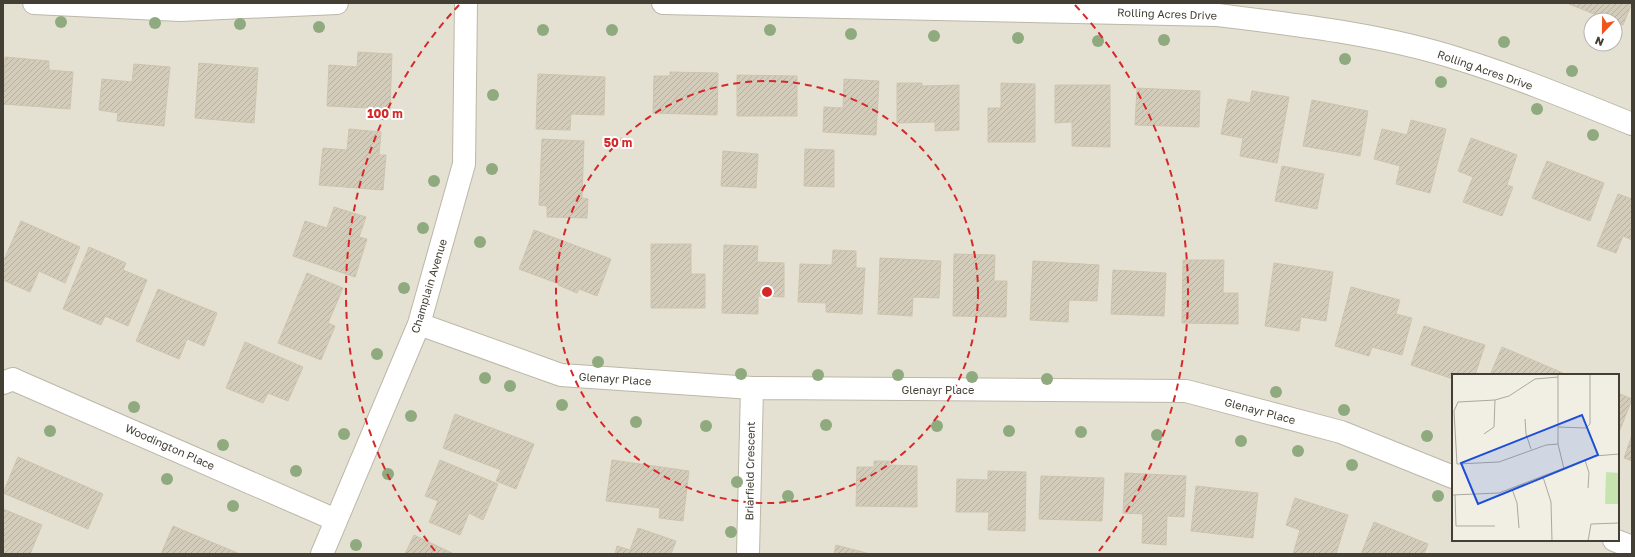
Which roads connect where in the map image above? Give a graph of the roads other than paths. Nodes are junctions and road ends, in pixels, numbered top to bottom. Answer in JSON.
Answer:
{"nodes":[{"id":1,"x":34,"y":3,"type":"edge"},
{"id":2,"x":337,"y":3,"type":"edge"},
{"id":3,"x":466,"y":3,"type":"edge"},
{"id":4,"x":663,"y":3,"type":"edge"},
{"id":5,"x":748,"y":4,"type":"edge"},
{"id":6,"x":180,"y":7,"type":"edge"},
{"id":7,"x":1169,"y":9,"type":"edge"},
{"id":8,"x":1632,"y":124,"type":"edge"},
{"id":9,"x":419,"y":324,"type":"junction"},
{"id":10,"x":3,"y":383,"type":"edge"},
{"id":11,"x":752,"y":388,"type":"junction"},
{"id":12,"x":1452,"y":476,"type":"edge"},
{"id":13,"x":336,"y":520,"type":"junction"},
{"id":14,"x":1617,"y":541,"type":"edge"},
{"id":15,"x":1632,"y":547,"type":"edge"},
{"id":16,"x":322,"y":554,"type":"edge"},
{"id":17,"x":748,"y":554,"type":"edge"}],
"edges":[{"from":1,"to":6,"type":"street"},
{"from":2,"to":6,"type":"street"},
{"from":3,"to":9,"type":"street","name":"Champlain Avenue"},
{"from":4,"to":5,"type":"street","name":"Rolling Acres Drive"},
{"from":5,"to":7,"type":"street","name":"Rolling Acres Drive"},
{"from":7,"to":8,"type":"street","name":"Rolling Acres Drive"},
{"from":9,"to":11,"type":"street","name":"Glenayr Place"},
{"from":9,"to":13,"type":"street","name":"Champlain Avenue"},
{"from":10,"to":13,"type":"street","name":"Woodington Place"},
{"from":11,"to":12,"type":"street","name":"Glenayr Place"},
{"from":11,"to":17,"type":"street","name":"Briarfield Crescent"},
{"from":13,"to":16,"type":"street","name":"Champlain Avenue"},
{"from":14,"to":15,"type":"street"}]}
